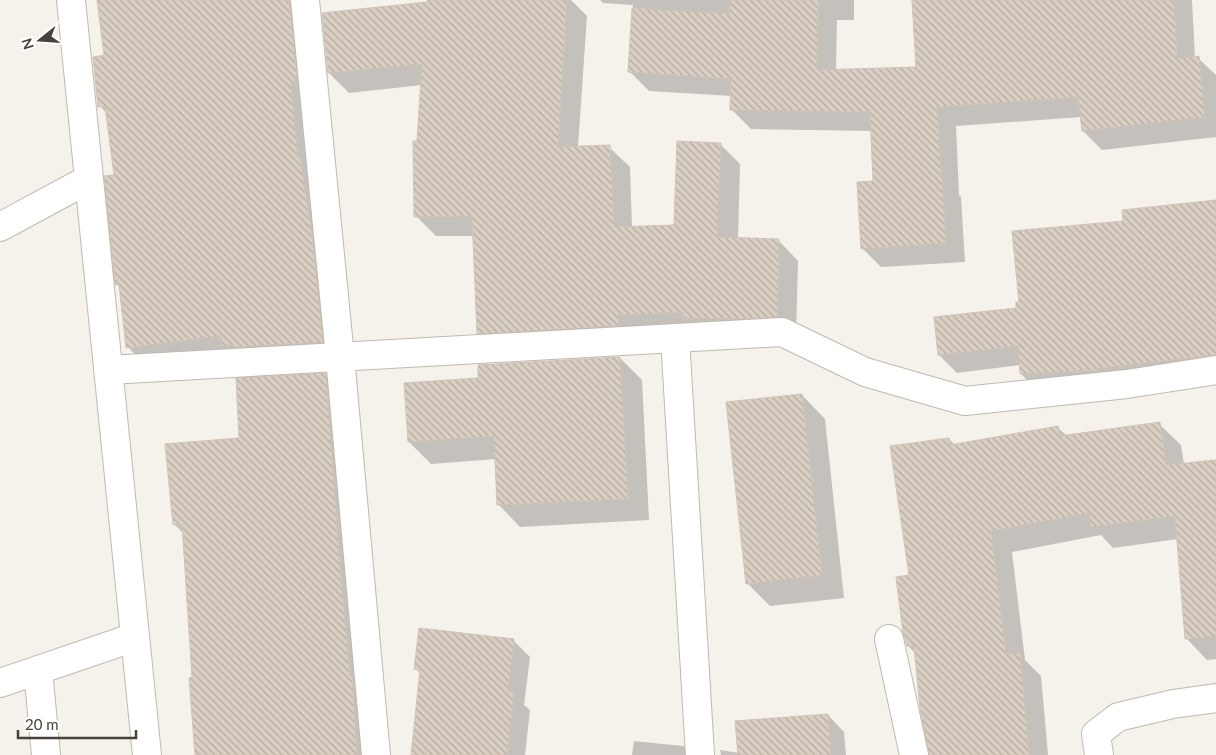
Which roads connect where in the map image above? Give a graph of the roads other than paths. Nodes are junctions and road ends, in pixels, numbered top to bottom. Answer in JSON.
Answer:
{"nodes":[{"id":1,"x":71,"y":0,"type":"edge"},
{"id":2,"x":304,"y":0,"type":"edge"},
{"id":3,"x":89,"y":179,"type":"junction"},
{"id":4,"x":0,"y":227,"type":"edge"},
{"id":5,"x":675,"y":338,"type":"junction"},
{"id":6,"x":340,"y":357,"type":"junction"},
{"id":7,"x":108,"y":370,"type":"junction"},
{"id":8,"x":1216,"y":370,"type":"edge"},
{"id":9,"x":135,"y":636,"type":"junction"},
{"id":10,"x":889,"y":639,"type":"dead end"},
{"id":11,"x":38,"y":670,"type":"junction"},
{"id":12,"x":0,"y":683,"type":"edge"},
{"id":13,"x":1216,"y":698,"type":"edge"},
{"id":14,"x":46,"y":755,"type":"edge"},
{"id":15,"x":146,"y":755,"type":"edge"},
{"id":16,"x":376,"y":755,"type":"edge"},
{"id":17,"x":700,"y":755,"type":"edge"},
{"id":18,"x":914,"y":755,"type":"edge"},
{"id":19,"x":1099,"y":755,"type":"edge"}],
"edges":[{"from":1,"to":3,"type":"street"},
{"from":2,"to":6,"type":"street"},
{"from":3,"to":4,"type":"street"},
{"from":3,"to":7,"type":"street"},
{"from":5,"to":6,"type":"street"},
{"from":5,"to":8,"type":"street"},
{"from":5,"to":17,"type":"street"},
{"from":6,"to":7,"type":"street"},
{"from":6,"to":16,"type":"street"},
{"from":7,"to":9,"type":"street"},
{"from":9,"to":11,"type":"street"},
{"from":9,"to":15,"type":"street"},
{"from":10,"to":18,"type":"street"},
{"from":11,"to":12,"type":"street"},
{"from":11,"to":14,"type":"street"},
{"from":13,"to":19,"type":"street"}]}
